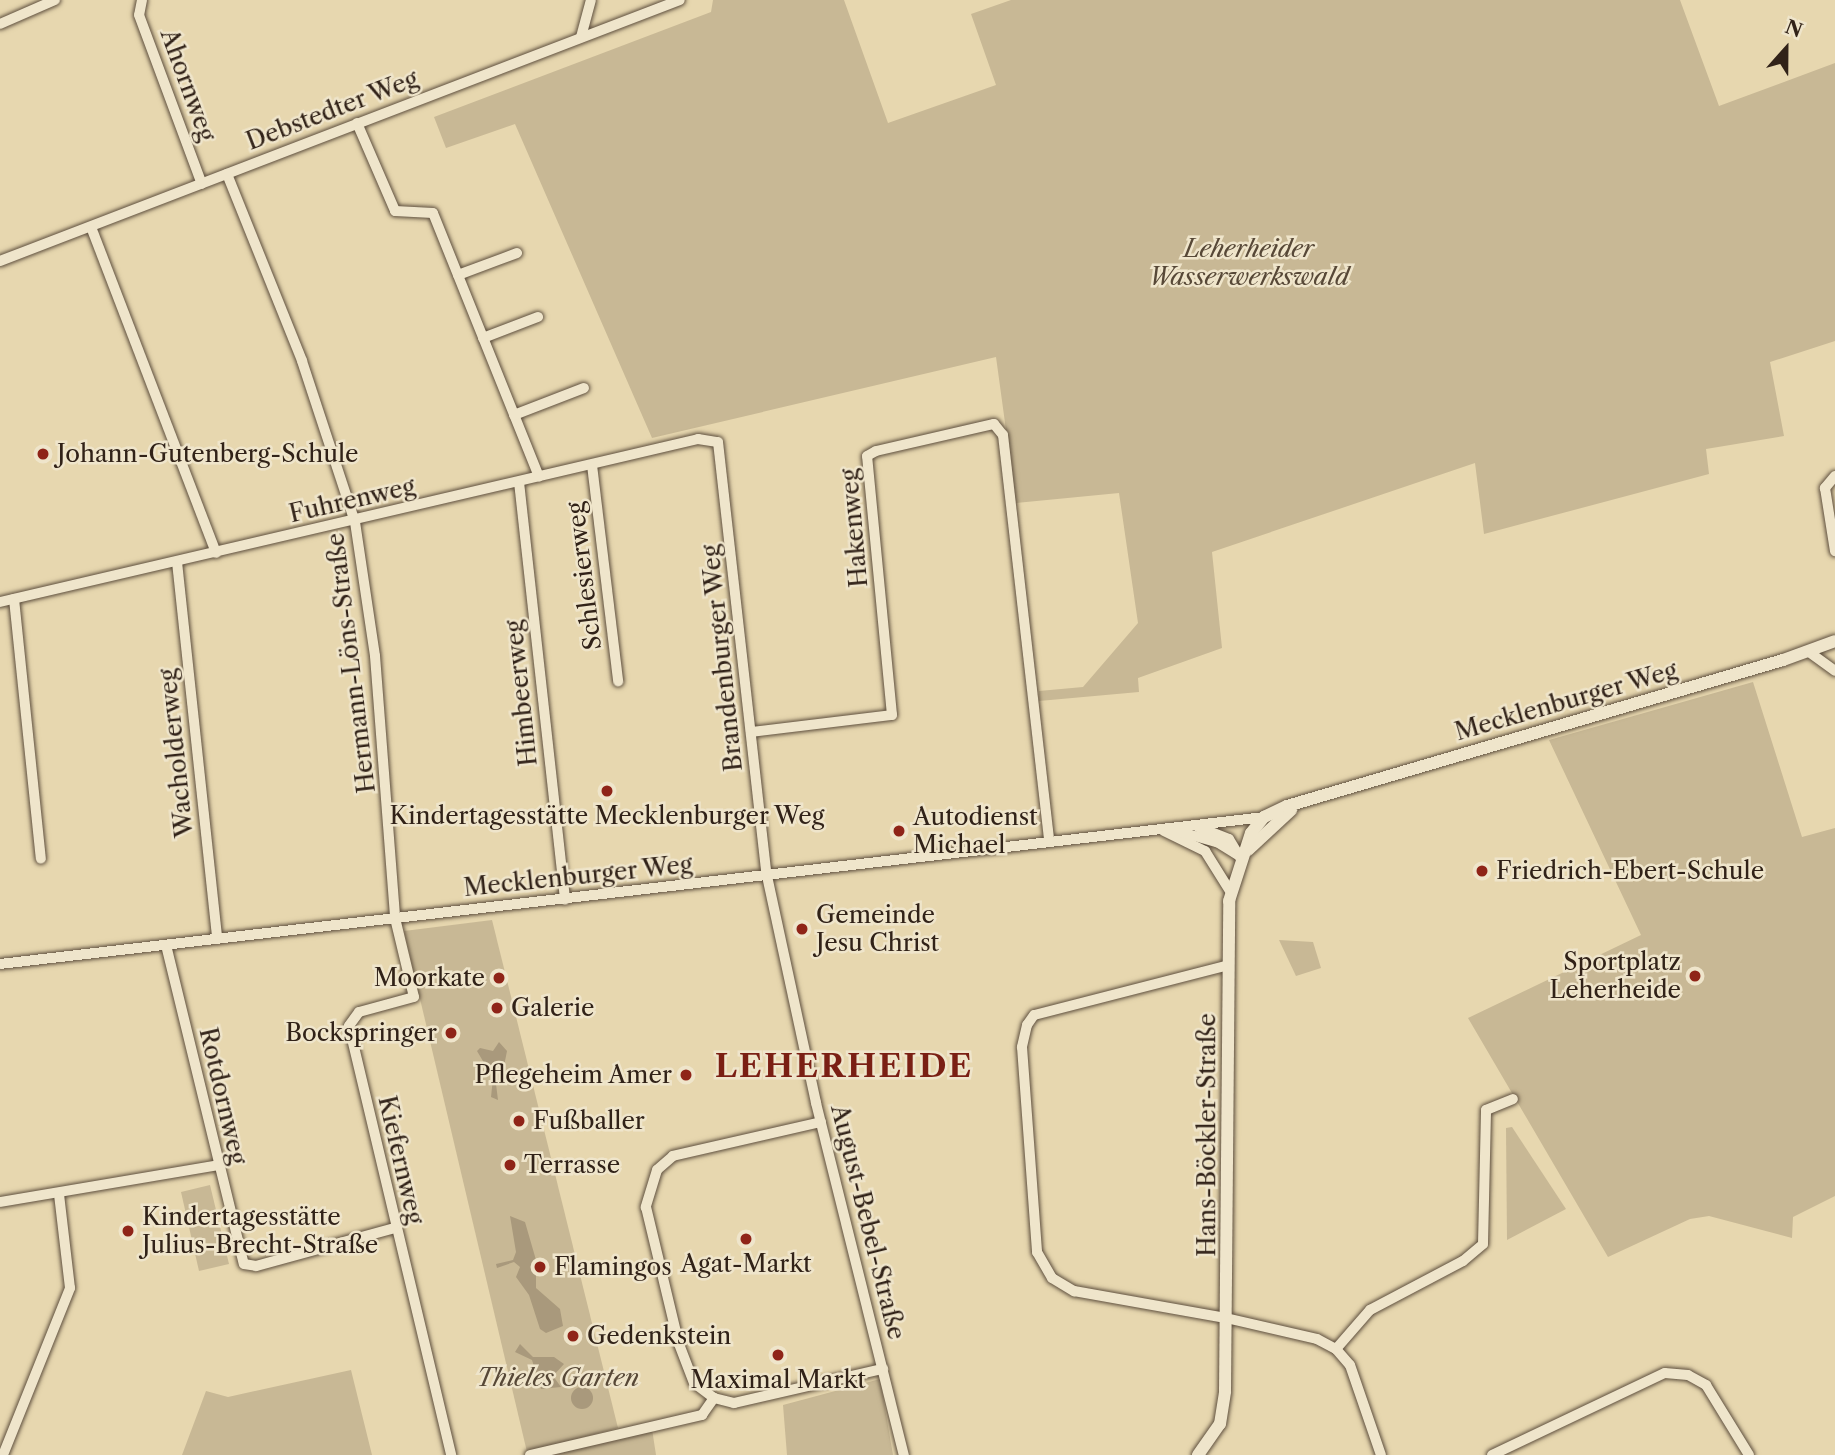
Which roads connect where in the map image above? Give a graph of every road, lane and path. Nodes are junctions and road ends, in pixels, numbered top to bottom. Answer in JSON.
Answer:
{"nodes":[{"id":1,"x":55,"y":0,"type":"edge"},
{"id":2,"x":142,"y":0,"type":"edge"},
{"id":3,"x":591,"y":0,"type":"edge"},
{"id":4,"x":680,"y":0,"type":"edge"},
{"id":5,"x":0,"y":24,"type":"edge"},
{"id":6,"x":581,"y":37,"type":"junction"},
{"id":7,"x":357,"y":123,"type":"junction"},
{"id":8,"x":227,"y":174,"type":"junction"},
{"id":9,"x":202,"y":184,"type":"junction"},
{"id":10,"x":91,"y":227,"type":"junction"},
{"id":11,"x":517,"y":253,"type":"dead end"},
{"id":12,"x":0,"y":261,"type":"edge"},
{"id":13,"x":458,"y":275,"type":"junction"},
{"id":14,"x":538,"y":317,"type":"dead end"},
{"id":15,"x":483,"y":338,"type":"junction"},
{"id":16,"x":584,"y":388,"type":"dead end"},
{"id":17,"x":514,"y":415,"type":"junction"},
{"id":18,"x":713,"y":439,"type":"joint"},
{"id":19,"x":592,"y":465,"type":"junction"},
{"id":20,"x":1835,"y":475,"type":"edge"},
{"id":21,"x":539,"y":477,"type":"junction"},
{"id":22,"x":519,"y":482,"type":"junction"},
{"id":23,"x":355,"y":522,"type":"junction"},
{"id":24,"x":1835,"y":551,"type":"edge"},
{"id":25,"x":216,"y":553,"type":"junction"},
{"id":26,"x":177,"y":562,"type":"junction"},
{"id":27,"x":13,"y":599,"type":"junction"},
{"id":28,"x":0,"y":602,"type":"edge"},
{"id":29,"x":1835,"y":641,"type":"edge"},
{"id":30,"x":1809,"y":652,"type":"junction"},
{"id":31,"x":1835,"y":671,"type":"edge"},
{"id":32,"x":618,"y":681,"type":"dead end"},
{"id":33,"x":751,"y":732,"type":"junction"},
{"id":34,"x":1307,"y":800,"type":"junction"},
{"id":35,"x":1264,"y":817,"type":"junction"},
{"id":36,"x":1194,"y":825,"type":"junction"},
{"id":37,"x":1160,"y":830,"type":"junction"},
{"id":38,"x":1049,"y":841,"type":"junction"},
{"id":39,"x":1241,"y":858,"type":"junction"},
{"id":40,"x":41,"y":859,"type":"dead end"},
{"id":41,"x":767,"y":876,"type":"junction"},
{"id":42,"x":1230,"y":891,"type":"junction"},
{"id":43,"x":565,"y":899,"type":"junction"},
{"id":44,"x":394,"y":918,"type":"junction"},
{"id":45,"x":217,"y":939,"type":"junction"},
{"id":46,"x":166,"y":945,"type":"junction"},
{"id":47,"x":0,"y":964,"type":"edge"},
{"id":48,"x":1229,"y":965,"type":"junction"},
{"id":49,"x":1513,"y":1099,"type":"dead end"},
{"id":50,"x":821,"y":1122,"type":"junction"},
{"id":51,"x":218,"y":1165,"type":"junction"},
{"id":52,"x":59,"y":1194,"type":"junction"},
{"id":53,"x":0,"y":1202,"type":"edge"},
{"id":54,"x":395,"y":1228,"type":"junction"},
{"id":55,"x":1226,"y":1318,"type":"junction"},
{"id":56,"x":1336,"y":1349,"type":"junction"},
{"id":57,"x":883,"y":1369,"type":"junction"},
{"id":58,"x":714,"y":1398,"type":"junction"},
{"id":59,"x":3,"y":1455,"type":"edge"},
{"id":60,"x":451,"y":1455,"type":"edge"},
{"id":61,"x":530,"y":1455,"type":"edge"},
{"id":62,"x":904,"y":1455,"type":"edge"},
{"id":63,"x":1198,"y":1455,"type":"edge"},
{"id":64,"x":1381,"y":1455,"type":"edge"},
{"id":65,"x":1492,"y":1455,"type":"edge"},
{"id":66,"x":1749,"y":1455,"type":"edge"}],
"edges":[{"from":1,"to":5,"type":"street"},
{"from":2,"to":9,"type":"street","name":"Ahornweg"},
{"from":3,"to":6,"type":"street"},
{"from":4,"to":6,"type":"street","name":"Debstedter Weg"},
{"from":6,"to":7,"type":"street","name":"Debstedter Weg"},
{"from":7,"to":8,"type":"street","name":"Debstedter Weg"},
{"from":7,"to":13,"type":"street"},
{"from":8,"to":9,"type":"street","name":"Debstedter Weg"},
{"from":8,"to":23,"type":"street","name":"Hermann-Löns-Straße"},
{"from":9,"to":10,"type":"street","name":"Debstedter Weg"},
{"from":10,"to":12,"type":"street","name":"Debstedter Weg"},
{"from":10,"to":25,"type":"street"},
{"from":11,"to":13,"type":"street"},
{"from":13,"to":15,"type":"street"},
{"from":14,"to":15,"type":"street"},
{"from":15,"to":17,"type":"street"},
{"from":16,"to":17,"type":"street"},
{"from":17,"to":21,"type":"street"},
{"from":18,"to":19,"type":"street","name":"Fuhrenweg"},
{"from":18,"to":33,"type":"street","name":"Brandenburger Weg"},
{"from":19,"to":21,"type":"street","name":"Fuhrenweg"},
{"from":19,"to":32,"type":"street","name":"Schlesierweg"},
{"from":20,"to":24,"type":"street"},
{"from":21,"to":22,"type":"street","name":"Fuhrenweg"},
{"from":22,"to":23,"type":"street","name":"Fuhrenweg"},
{"from":22,"to":43,"type":"street","name":"Himbeerweg"},
{"from":23,"to":25,"type":"street","name":"Fuhrenweg"},
{"from":23,"to":44,"type":"street","name":"Hermann-Löns-Straße"},
{"from":25,"to":26,"type":"street","name":"Fuhrenweg"},
{"from":26,"to":27,"type":"street","name":"Fuhrenweg"},
{"from":26,"to":45,"type":"street","name":"Wacholderweg"},
{"from":27,"to":28,"type":"street","name":"Fuhrenweg"},
{"from":27,"to":40,"type":"street"},
{"from":29,"to":30,"type":"street","name":"Mecklenburger Weg"},
{"from":30,"to":31,"type":"street"},
{"from":30,"to":34,"type":"street","name":"Mecklenburger Weg"},
{"from":33,"to":38,"type":"street","name":"Hakenweg"},
{"from":33,"to":41,"type":"street","name":"Brandenburger Weg"},
{"from":34,"to":35,"type":"street","name":"Mecklenburger Weg"},
{"from":34,"to":39,"type":"street","name":"Mecklenburger Weg"},
{"from":35,"to":36,"type":"street","name":"Mecklenburger Weg"},
{"from":35,"to":39,"type":"street","name":"Hans-Böckler-Straße"},
{"from":36,"to":37,"type":"street","name":"Mecklenburger Weg"},
{"from":36,"to":39,"type":"street"},
{"from":37,"to":38,"type":"street","name":"Mecklenburger Weg"},
{"from":37,"to":39,"type":"street","name":"Mecklenburger Weg"},
{"from":37,"to":42,"type":"street"},
{"from":38,"to":41,"type":"street","name":"Mecklenburger Weg"},
{"from":39,"to":42,"type":"street","name":"Hans-Böckler-Straße"},
{"from":41,"to":43,"type":"street","name":"Mecklenburger Weg"},
{"from":41,"to":50,"type":"street","name":"August-Bebel-Straße"},
{"from":42,"to":48,"type":"street","name":"Hans-Böckler-Straße"},
{"from":43,"to":44,"type":"street","name":"Mecklenburger Weg"},
{"from":44,"to":45,"type":"street","name":"Mecklenburger Weg"},
{"from":44,"to":54,"type":"street","name":"Kiefernweg"},
{"from":45,"to":46,"type":"street","name":"Mecklenburger Weg"},
{"from":46,"to":47,"type":"street","name":"Mecklenburger Weg"},
{"from":46,"to":51,"type":"street","name":"Rotdornweg"},
{"from":48,"to":55,"type":"street","name":"Hans-Böckler-Straße"},
{"from":48,"to":55,"type":"street"},
{"from":49,"to":56,"type":"street"},
{"from":50,"to":57,"type":"street","name":"August-Bebel-Straße"},
{"from":50,"to":58,"type":"street"},
{"from":51,"to":52,"type":"street"},
{"from":51,"to":54,"type":"street","name":"Rotdornweg"},
{"from":52,"to":53,"type":"street"},
{"from":52,"to":59,"type":"street"},
{"from":54,"to":60,"type":"street","name":"Kiefernweg"},
{"from":55,"to":56,"type":"street"},
{"from":55,"to":63,"type":"street","name":"Hans-Böckler-Straße"},
{"from":56,"to":64,"type":"street"},
{"from":57,"to":58,"type":"street"},
{"from":57,"to":62,"type":"street","name":"August-Bebel-Straße"},
{"from":58,"to":61,"type":"street"},
{"from":65,"to":66,"type":"street"}]}
